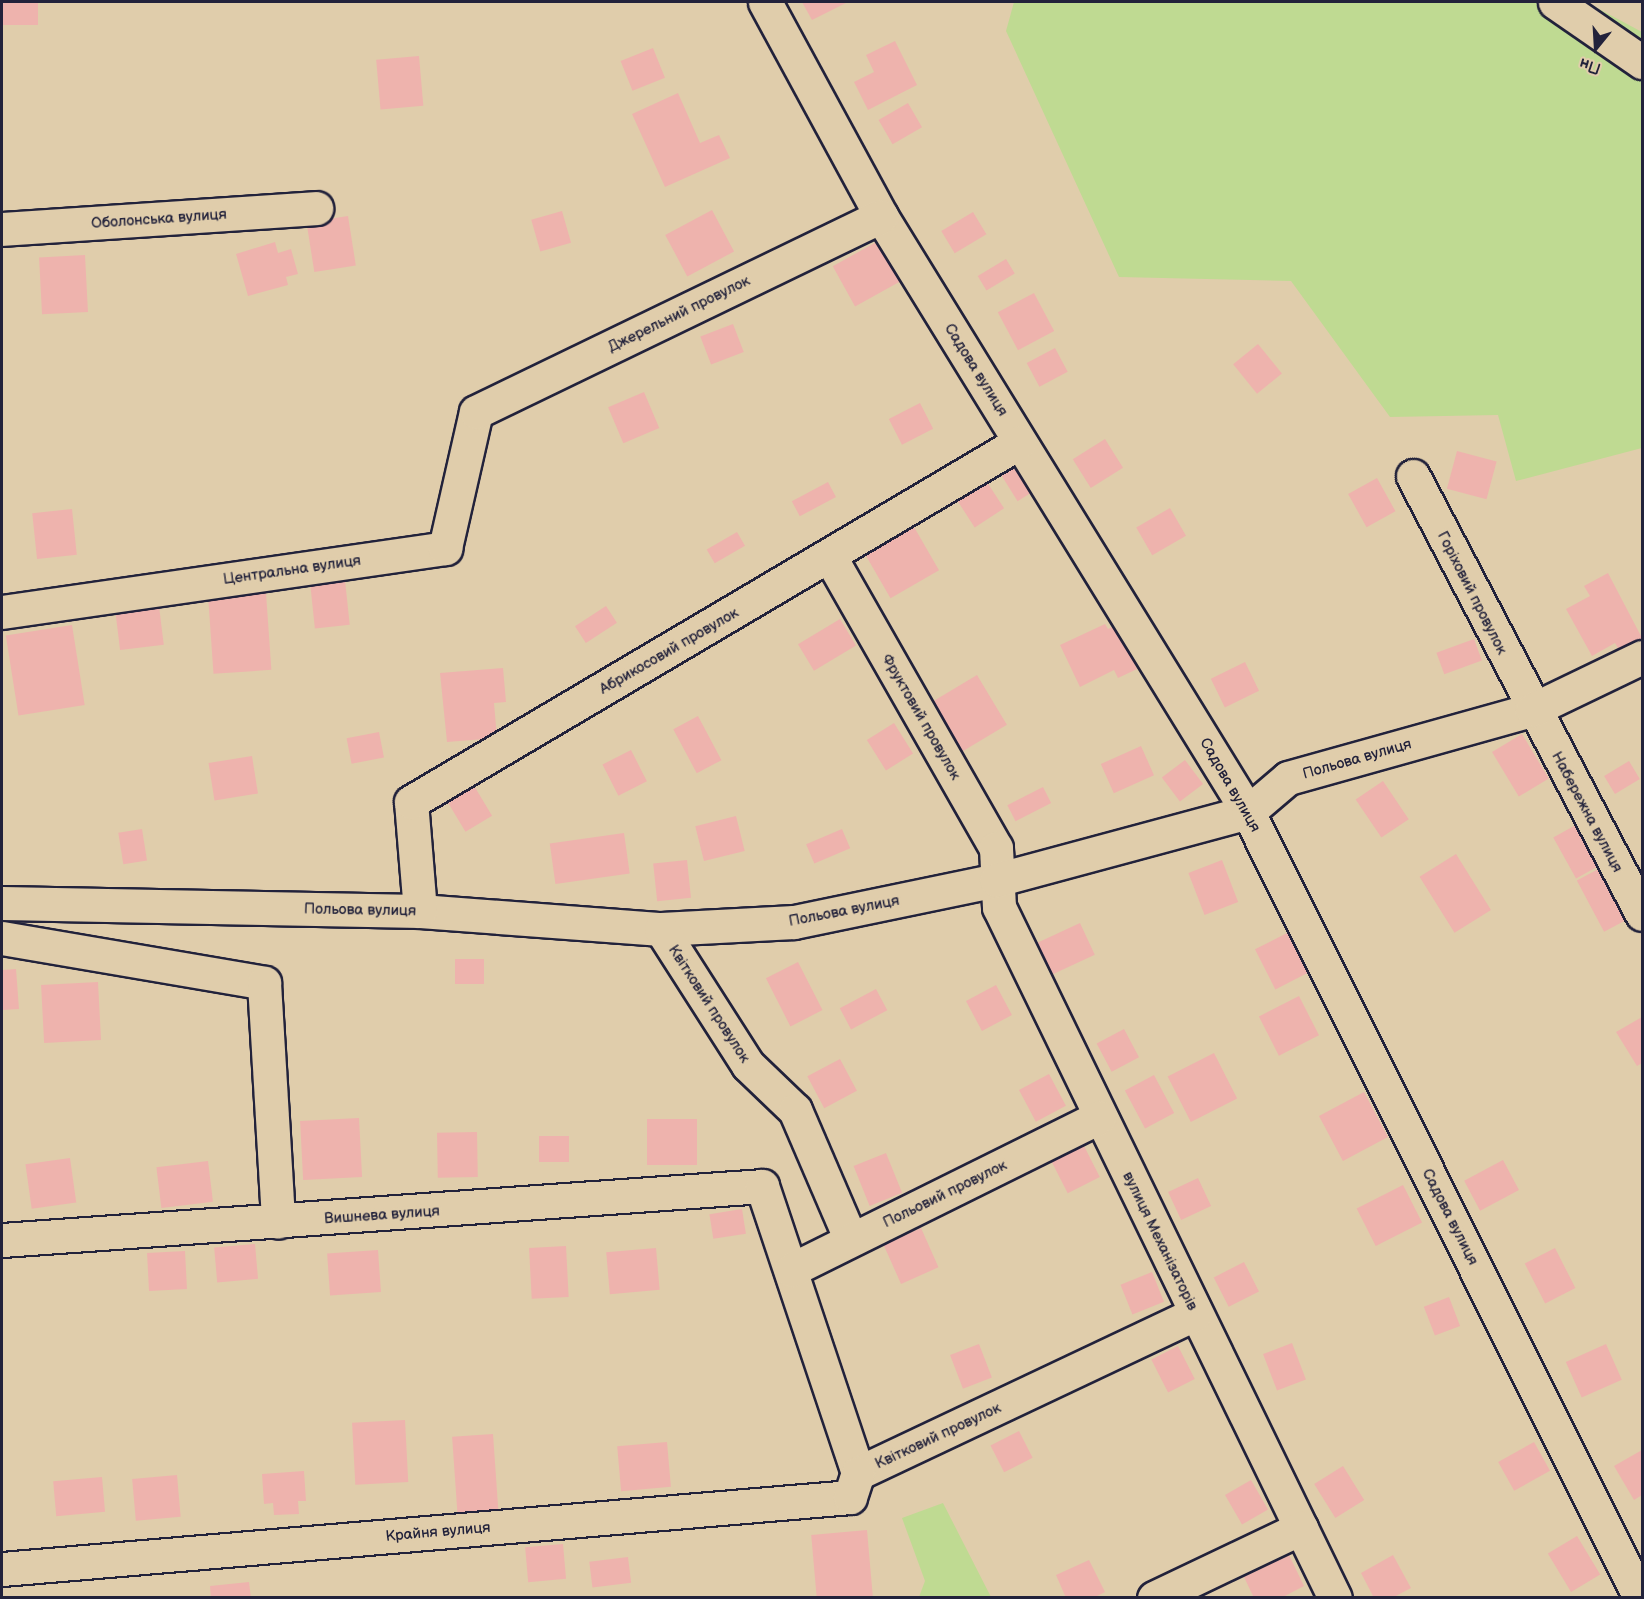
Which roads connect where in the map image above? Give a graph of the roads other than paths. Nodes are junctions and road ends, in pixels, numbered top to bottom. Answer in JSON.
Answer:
{"nodes":[{"id":1,"x":765,"y":2,"type":"edge"},
{"id":2,"x":1555,"y":2,"type":"edge"},
{"id":3,"x":1642,"y":62,"type":"edge"},
{"id":4,"x":315,"y":208,"type":"dead end"},
{"id":5,"x":881,"y":216,"type":"junction"},
{"id":6,"x":2,"y":229,"type":"edge"},
{"id":7,"x":476,"y":412,"type":"joint"},
{"id":8,"x":1020,"y":442,"type":"junction"},
{"id":9,"x":1413,"y":476,"type":"dead end"},
{"id":10,"x":830,"y":557,"type":"junction"},
{"id":11,"x":2,"y":612,"type":"edge"},
{"id":12,"x":1642,"y":657,"type":"edge"},
{"id":13,"x":1532,"y":710,"type":"junction"},
{"id":14,"x":1248,"y":812,"type":"junction"},
{"id":15,"x":996,"y":880,"type":"junction"},
{"id":16,"x":2,"y":903,"type":"edge"},
{"id":17,"x":420,"y":911,"type":"junction"},
{"id":18,"x":1642,"y":914,"type":"edge"},
{"id":19,"x":662,"y":928,"type":"junction"},
{"id":20,"x":2,"y":938,"type":"edge"},
{"id":21,"x":1099,"y":1117,"type":"junction"},
{"id":22,"x":762,"y":1186,"type":"joint"},
{"id":23,"x":278,"y":1222,"type":"junction"},
{"id":24,"x":847,"y":1231,"type":"dead end"},
{"id":25,"x":2,"y":1240,"type":"edge"},
{"id":26,"x":791,"y":1270,"type":"junction"},
{"id":27,"x":1196,"y":1314,"type":"junction"},
{"id":28,"x":858,"y":1473,"type":"junction"},
{"id":29,"x":1301,"y":1528,"type":"junction"},
{"id":30,"x":2,"y":1569,"type":"edge"},
{"id":31,"x":1154,"y":1598,"type":"edge"},
{"id":32,"x":1335,"y":1598,"type":"edge"},
{"id":33,"x":1640,"y":1598,"type":"edge"}],
"edges":[{"from":1,"to":5,"type":"street","name":"Садова вулиця"},
{"from":2,"to":3,"type":"street"},
{"from":4,"to":6,"type":"street","name":"Оболонська вулиця"},
{"from":5,"to":7,"type":"street","name":"Джерельний провулок"},
{"from":5,"to":8,"type":"street","name":"Садова вулиця"},
{"from":7,"to":11,"type":"street","name":"Центральна вулиця"},
{"from":8,"to":10,"type":"street","name":"Абрикосовий провулок"},
{"from":8,"to":14,"type":"street","name":"Садова вулиця"},
{"from":9,"to":13,"type":"street","name":"Горіховий провулок"},
{"from":10,"to":15,"type":"street","name":"Фруктовий провулок"},
{"from":10,"to":17,"type":"street","name":"Абрикосовий провулок"},
{"from":12,"to":13,"type":"street","name":"Польова вулиця"},
{"from":13,"to":14,"type":"street","name":"Польова вулиця"},
{"from":13,"to":18,"type":"street","name":"Набережна вулиця"},
{"from":14,"to":15,"type":"street","name":"Польова вулиця"},
{"from":14,"to":33,"type":"street","name":"Садова вулиця"},
{"from":15,"to":19,"type":"street","name":"Польова вулиця"},
{"from":15,"to":21,"type":"street","name":"вулиця Механізаторів"},
{"from":16,"to":17,"type":"street","name":"Польова вулиця"},
{"from":17,"to":19,"type":"street","name":"Польова вулиця"},
{"from":19,"to":24,"type":"street","name":"Квітковий провулок"},
{"from":20,"to":23,"type":"street"},
{"from":21,"to":26,"type":"street","name":"Польовий провулок"},
{"from":21,"to":27,"type":"street","name":"вулиця Механізаторів"},
{"from":22,"to":23,"type":"street","name":"Вишнева вулиця"},
{"from":22,"to":26,"type":"street","name":"Квітковий провулок"},
{"from":23,"to":25,"type":"street","name":"Вишнева вулиця"},
{"from":26,"to":28,"type":"street","name":"Квітковий провулок"},
{"from":27,"to":28,"type":"street","name":"Квітковий провулок"},
{"from":27,"to":29,"type":"street","name":"вулиця Механізаторів"},
{"from":28,"to":30,"type":"street","name":"Крайня вулиця"},
{"from":29,"to":31,"type":"street"},
{"from":29,"to":32,"type":"street","name":"вулиця Механізаторів"}]}
